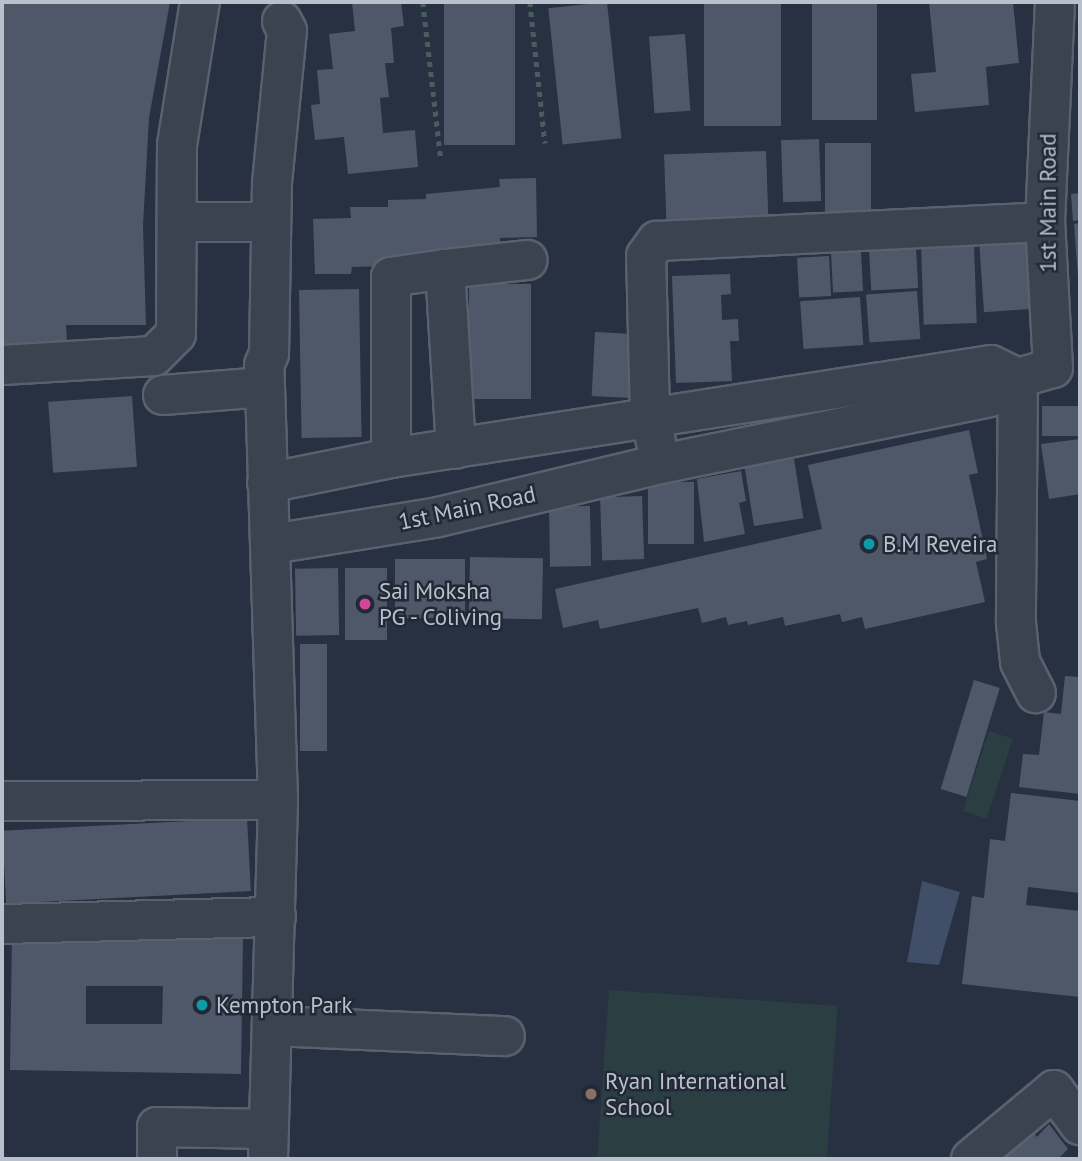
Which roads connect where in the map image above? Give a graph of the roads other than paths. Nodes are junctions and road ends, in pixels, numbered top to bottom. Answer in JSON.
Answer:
{"nodes":[{"id":1,"x":200,"y":2,"type":"edge"},
{"id":2,"x":1055,"y":2,"type":"edge"},
{"id":3,"x":284,"y":11,"type":"edge"},
{"id":4,"x":178,"y":222,"type":"junction"},
{"id":5,"x":264,"y":222,"type":"junction"},
{"id":6,"x":1045,"y":222,"type":"junction"},
{"id":7,"x":528,"y":260,"type":"dead end"},
{"id":8,"x":444,"y":269,"type":"junction"},
{"id":9,"x":2,"y":365,"type":"edge"},
{"id":10,"x":1050,"y":369,"type":"edge"},
{"id":11,"x":265,"y":376,"type":"junction"},
{"id":12,"x":163,"y":395,"type":"dead end"},
{"id":13,"x":650,"y":416,"type":"junction"},
{"id":14,"x":456,"y":449,"type":"junction"},
{"id":15,"x":391,"y":458,"type":"junction"},
{"id":16,"x":660,"y":464,"type":"junction"},
{"id":17,"x":267,"y":483,"type":"junction"},
{"id":18,"x":272,"y":544,"type":"junction"},
{"id":19,"x":1036,"y":694,"type":"dead end"},
{"id":20,"x":2,"y":800,"type":"edge"},
{"id":21,"x":278,"y":800,"type":"junction"},
{"id":22,"x":276,"y":917,"type":"junction"},
{"id":23,"x":4,"y":924,"type":"dead end"},
{"id":24,"x":274,"y":1026,"type":"junction"},
{"id":25,"x":505,"y":1036,"type":"dead end"},
{"id":26,"x":1080,"y":1125,"type":"edge"},
{"id":27,"x":268,"y":1144,"type":"edge"},
{"id":28,"x":157,"y":1159,"type":"edge"},
{"id":29,"x":971,"y":1159,"type":"edge"}],
"edges":[{"from":1,"to":4,"type":"street"},
{"from":2,"to":6,"type":"street","name":"1st Main Road"},
{"from":3,"to":5,"type":"street"},
{"from":4,"to":5,"type":"street"},
{"from":4,"to":9,"type":"street"},
{"from":5,"to":11,"type":"street"},
{"from":6,"to":10,"type":"street","name":"1st Main Road"},
{"from":6,"to":13,"type":"street"},
{"from":7,"to":8,"type":"street"},
{"from":8,"to":14,"type":"street"},
{"from":8,"to":15,"type":"street"},
{"from":10,"to":13,"type":"street"},
{"from":10,"to":16,"type":"street","name":"1st Main Road"},
{"from":10,"to":19,"type":"street"},
{"from":11,"to":12,"type":"street"},
{"from":11,"to":17,"type":"street"},
{"from":13,"to":14,"type":"street"},
{"from":13,"to":16,"type":"street"},
{"from":14,"to":15,"type":"street"},
{"from":15,"to":17,"type":"street"},
{"from":16,"to":18,"type":"street","name":"1st Main Road"},
{"from":17,"to":18,"type":"street"},
{"from":18,"to":21,"type":"street"},
{"from":20,"to":21,"type":"street"},
{"from":21,"to":22,"type":"street"},
{"from":22,"to":23,"type":"street"},
{"from":22,"to":24,"type":"street"},
{"from":24,"to":25,"type":"street"},
{"from":24,"to":27,"type":"street"},
{"from":26,"to":29,"type":"street"},
{"from":27,"to":28,"type":"street"}]}
